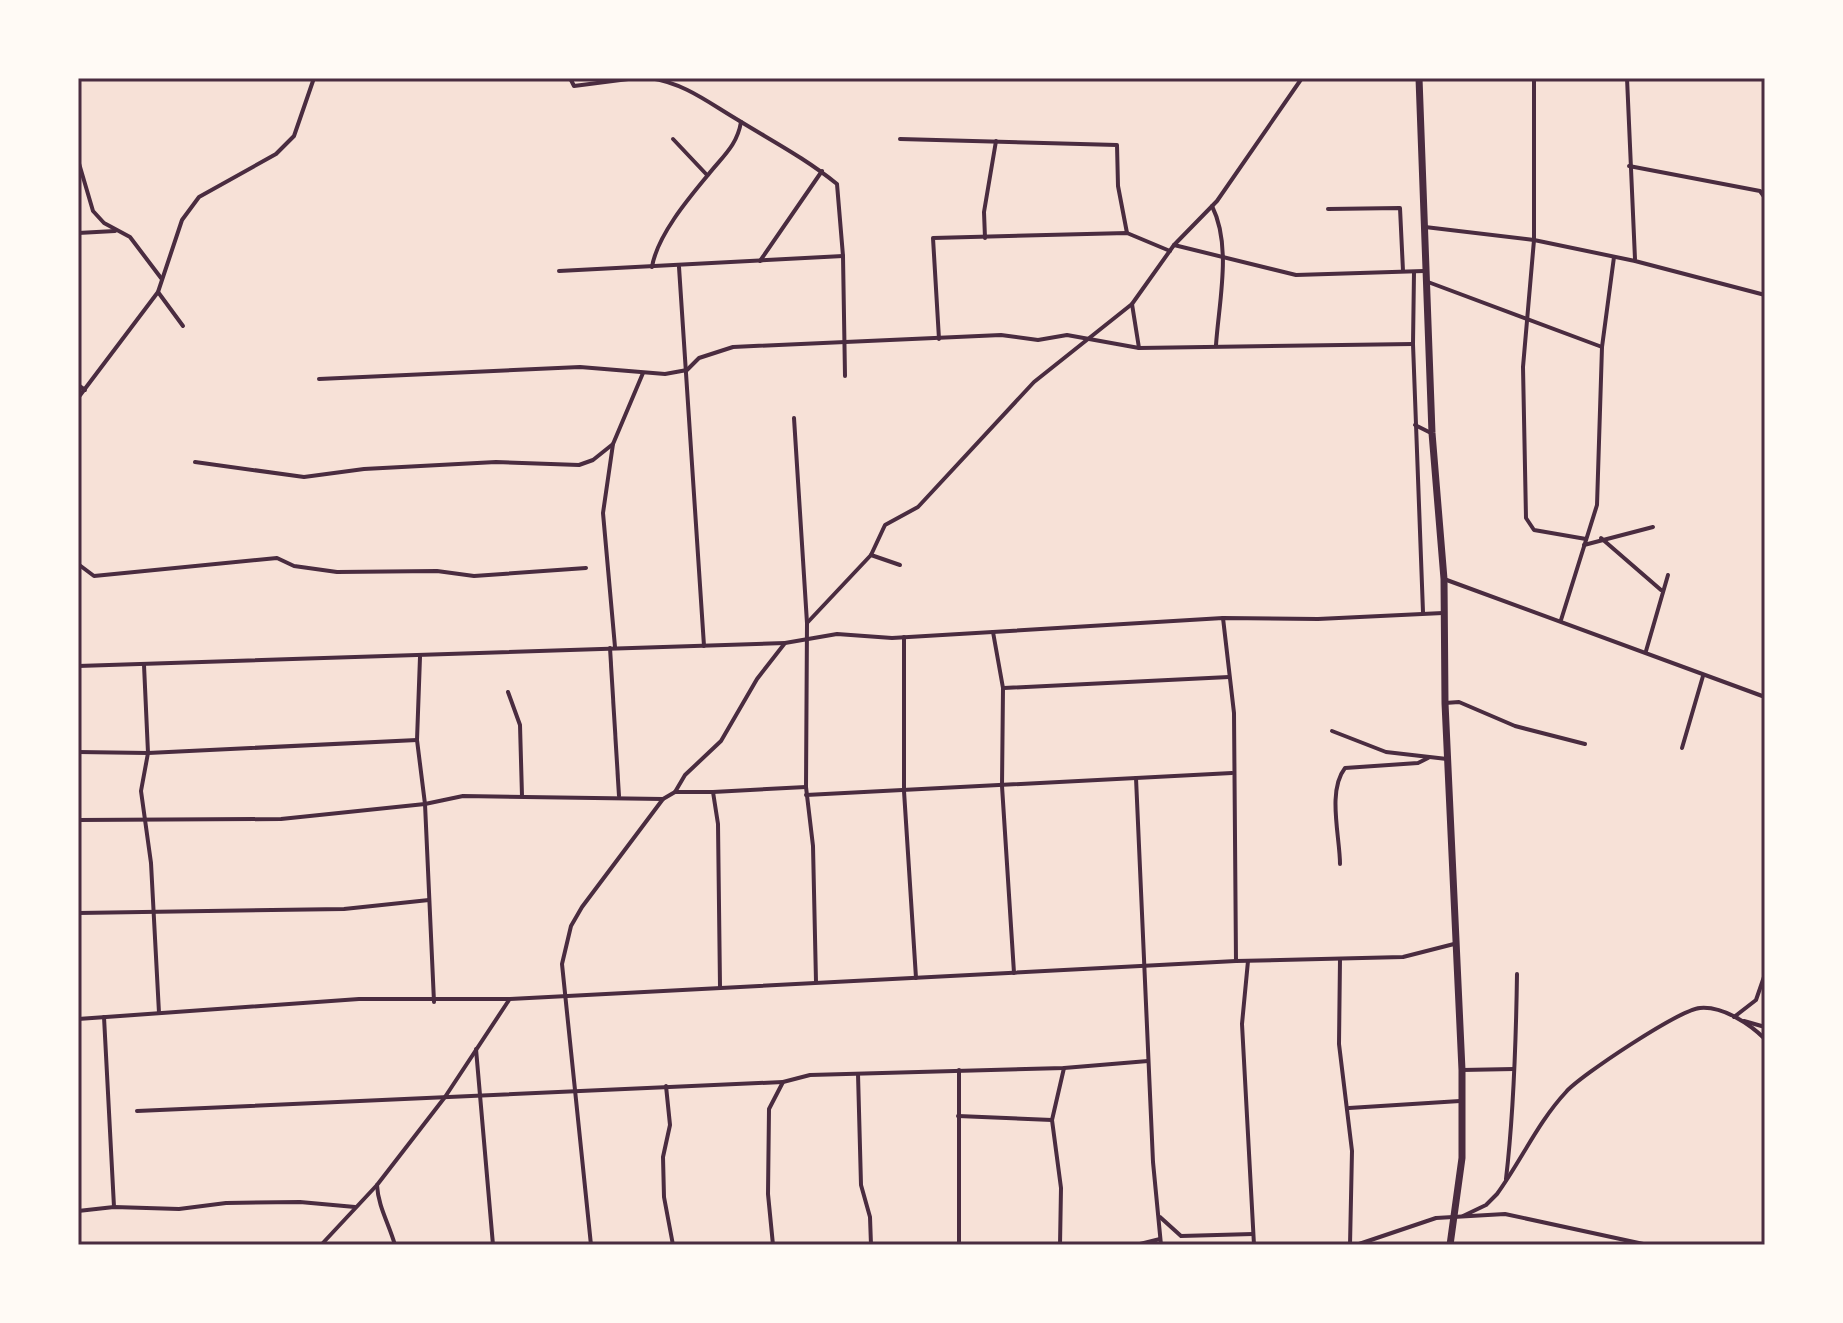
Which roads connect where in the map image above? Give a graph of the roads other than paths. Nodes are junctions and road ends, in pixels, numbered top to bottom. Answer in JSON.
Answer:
{"nodes":[{"id":1,"x":314,"y":78,"type":"edge"},
{"id":2,"x":570,"y":78,"type":"edge"},
{"id":3,"x":636,"y":78,"type":"edge"},
{"id":4,"x":650,"y":78,"type":"edge"},
{"id":5,"x":1302,"y":78,"type":"edge"},
{"id":6,"x":1419,"y":78,"type":"edge"},
{"id":7,"x":1534,"y":78,"type":"edge"},
{"id":8,"x":1627,"y":78,"type":"edge"},
{"id":9,"x":741,"y":122,"type":"junction"},
{"id":10,"x":673,"y":139,"type":"dead end"},
{"id":11,"x":900,"y":139,"type":"dead end"},
{"id":12,"x":996,"y":141,"type":"junction"},
{"id":13,"x":78,"y":160,"type":"edge"},
{"id":14,"x":1629,"y":166,"type":"junction"},
{"id":15,"x":822,"y":171,"type":"junction"},
{"id":16,"x":707,"y":175,"type":"junction"},
{"id":17,"x":1765,"y":198,"type":"edge"},
{"id":18,"x":1212,"y":206,"type":"junction"},
{"id":19,"x":1328,"y":209,"type":"dead end"},
{"id":20,"x":1425,"y":227,"type":"junction"},
{"id":21,"x":117,"y":230,"type":"junction"},
{"id":22,"x":78,"y":233,"type":"edge"},
{"id":23,"x":1127,"y":233,"type":"junction"},
{"id":24,"x":985,"y":238,"type":"junction"},
{"id":25,"x":1534,"y":240,"type":"junction"},
{"id":26,"x":1174,"y":245,"type":"junction"},
{"id":27,"x":1170,"y":251,"type":"junction"},
{"id":28,"x":1222,"y":255,"type":"junction"},
{"id":29,"x":843,"y":256,"type":"junction"},
{"id":30,"x":1614,"y":257,"type":"junction"},
{"id":31,"x":760,"y":261,"type":"junction"},
{"id":32,"x":1635,"y":261,"type":"junction"},
{"id":33,"x":652,"y":267,"type":"junction"},
{"id":34,"x":679,"y":267,"type":"junction"},
{"id":35,"x":559,"y":271,"type":"dead end"},
{"id":36,"x":1403,"y":271,"type":"junction"},
{"id":37,"x":1427,"y":271,"type":"junction"},
{"id":38,"x":1414,"y":272,"type":"junction"},
{"id":39,"x":161,"y":278,"type":"junction"},
{"id":40,"x":1427,"y":281,"type":"junction"},
{"id":41,"x":158,"y":292,"type":"junction"},
{"id":42,"x":1765,"y":295,"type":"edge"},
{"id":43,"x":1132,"y":304,"type":"junction"},
{"id":44,"x":1526,"y":317,"type":"junction"},
{"id":45,"x":183,"y":326,"type":"dead end"},
{"id":46,"x":1089,"y":338,"type":"junction"},
{"id":47,"x":939,"y":339,"type":"junction"},
{"id":48,"x":843,"y":342,"type":"junction"},
{"id":49,"x":1413,"y":344,"type":"junction"},
{"id":50,"x":1216,"y":345,"type":"junction"},
{"id":51,"x":1602,"y":347,"type":"junction"},
{"id":52,"x":1139,"y":348,"type":"junction"},
{"id":53,"x":687,"y":370,"type":"junction"},
{"id":54,"x":644,"y":373,"type":"junction"},
{"id":55,"x":845,"y":376,"type":"dead end"},
{"id":56,"x":319,"y":379,"type":"dead end"},
{"id":57,"x":78,"y":385,"type":"edge"},
{"id":58,"x":85,"y":390,"type":"junction"},
{"id":59,"x":78,"y":398,"type":"edge"},
{"id":60,"x":794,"y":418,"type":"dead end"},
{"id":61,"x":1415,"y":425,"type":"junction"},
{"id":62,"x":1432,"y":433,"type":"junction"},
{"id":63,"x":613,"y":444,"type":"junction"},
{"id":64,"x":195,"y":462,"type":"dead end"},
{"id":65,"x":1653,"y":527,"type":"dead end"},
{"id":66,"x":1601,"y":538,"type":"junction"},
{"id":67,"x":1585,"y":542,"type":"junction"},
{"id":68,"x":871,"y":555,"type":"junction"},
{"id":69,"x":78,"y":564,"type":"edge"},
{"id":70,"x":900,"y":565,"type":"dead end"},
{"id":71,"x":586,"y":568,"type":"dead end"},
{"id":72,"x":1668,"y":575,"type":"dead end"},
{"id":73,"x":1444,"y":579,"type":"junction"},
{"id":74,"x":1661,"y":590,"type":"junction"},
{"id":75,"x":1423,"y":612,"type":"junction"},
{"id":76,"x":1445,"y":613,"type":"junction"},
{"id":77,"x":1223,"y":618,"type":"junction"},
{"id":78,"x":1561,"y":620,"type":"junction"},
{"id":79,"x":807,"y":623,"type":"junction"},
{"id":80,"x":993,"y":632,"type":"junction"},
{"id":81,"x":904,"y":637,"type":"junction"},
{"id":82,"x":806,"y":638,"type":"junction"},
{"id":83,"x":785,"y":643,"type":"junction"},
{"id":84,"x":704,"y":646,"type":"junction"},
{"id":85,"x":612,"y":648,"type":"junction"},
{"id":86,"x":1646,"y":651,"type":"junction"},
{"id":87,"x":420,"y":657,"type":"junction"},
{"id":88,"x":144,"y":665,"type":"junction"},
{"id":89,"x":78,"y":666,"type":"edge"},
{"id":90,"x":1703,"y":676,"type":"junction"},
{"id":91,"x":1229,"y":677,"type":"junction"},
{"id":92,"x":1003,"y":688,"type":"junction"},
{"id":93,"x":508,"y":692,"type":"dead end"},
{"id":94,"x":1765,"y":697,"type":"edge"},
{"id":95,"x":1445,"y":703,"type":"junction"},
{"id":96,"x":1332,"y":731,"type":"dead end"},
{"id":97,"x":417,"y":740,"type":"junction"},
{"id":98,"x":1585,"y":744,"type":"dead end"},
{"id":99,"x":1682,"y":748,"type":"dead end"},
{"id":100,"x":78,"y":752,"type":"edge"},
{"id":101,"x":148,"y":753,"type":"junction"},
{"id":102,"x":1428,"y":758,"type":"junction"},
{"id":103,"x":1447,"y":759,"type":"junction"},
{"id":104,"x":1232,"y":773,"type":"junction"},
{"id":105,"x":1136,"y":778,"type":"junction"},
{"id":106,"x":1002,"y":786,"type":"junction"},
{"id":107,"x":806,"y":787,"type":"junction"},
{"id":108,"x":904,"y":791,"type":"junction"},
{"id":109,"x":675,"y":792,"type":"junction"},
{"id":110,"x":713,"y":792,"type":"junction"},
{"id":111,"x":806,"y":795,"type":"junction"},
{"id":112,"x":522,"y":796,"type":"junction"},
{"id":113,"x":619,"y":796,"type":"junction"},
{"id":114,"x":663,"y":799,"type":"junction"},
{"id":115,"x":425,"y":804,"type":"junction"},
{"id":116,"x":78,"y":820,"type":"edge"},
{"id":117,"x":143,"y":822,"type":"junction"},
{"id":118,"x":1340,"y":864,"type":"dead end"},
{"id":119,"x":429,"y":900,"type":"junction"},
{"id":120,"x":78,"y":913,"type":"edge"},
{"id":121,"x":152,"y":914,"type":"junction"},
{"id":122,"x":1457,"y":944,"type":"junction"},
{"id":123,"x":1340,"y":959,"type":"junction"},
{"id":124,"x":1236,"y":961,"type":"junction"},
{"id":125,"x":1248,"y":961,"type":"junction"},
{"id":126,"x":1144,"y":967,"type":"junction"},
{"id":127,"x":1014,"y":973,"type":"junction"},
{"id":128,"x":1517,"y":974,"type":"dead end"},
{"id":129,"x":1765,"y":974,"type":"edge"},
{"id":130,"x":916,"y":978,"type":"junction"},
{"id":131,"x":816,"y":982,"type":"junction"},
{"id":132,"x":720,"y":987,"type":"junction"},
{"id":133,"x":568,"y":994,"type":"junction"},
{"id":134,"x":510,"y":999,"type":"junction"},
{"id":135,"x":434,"y":1002,"type":"junction"},
{"id":136,"x":159,"y":1013,"type":"junction"},
{"id":137,"x":104,"y":1017,"type":"junction"},
{"id":138,"x":1734,"y":1017,"type":"junction"},
{"id":139,"x":78,"y":1019,"type":"edge"},
{"id":140,"x":1765,"y":1027,"type":"edge"},
{"id":141,"x":1765,"y":1039,"type":"edge"},
{"id":142,"x":476,"y":1049,"type":"junction"},
{"id":143,"x":1148,"y":1061,"type":"junction"},
{"id":144,"x":1064,"y":1068,"type":"junction"},
{"id":145,"x":1514,"y":1069,"type":"junction"},
{"id":146,"x":959,"y":1070,"type":"junction"},
{"id":147,"x":1462,"y":1070,"type":"junction"},
{"id":148,"x":858,"y":1074,"type":"junction"},
{"id":149,"x":783,"y":1082,"type":"junction"},
{"id":150,"x":666,"y":1086,"type":"junction"},
{"id":151,"x":574,"y":1091,"type":"junction"},
{"id":152,"x":481,"y":1095,"type":"junction"},
{"id":153,"x":445,"y":1097,"type":"junction"},
{"id":154,"x":1463,"y":1100,"type":"junction"},
{"id":155,"x":1348,"y":1108,"type":"junction"},
{"id":156,"x":137,"y":1111,"type":"dead end"},
{"id":157,"x":958,"y":1116,"type":"junction"},
{"id":158,"x":1052,"y":1120,"type":"junction"},
{"id":159,"x":1506,"y":1181,"type":"junction"},
{"id":160,"x":377,"y":1185,"type":"junction"},
{"id":161,"x":114,"y":1207,"type":"junction"},
{"id":162,"x":355,"y":1207,"type":"junction"},
{"id":163,"x":78,"y":1211,"type":"edge"},
{"id":164,"x":1158,"y":1214,"type":"junction"},
{"id":165,"x":1459,"y":1216,"type":"junction"},
{"id":166,"x":1253,"y":1234,"type":"junction"},
{"id":167,"x":1160,"y":1242,"type":"edge"},
{"id":168,"x":321,"y":1245,"type":"edge"},
{"id":169,"x":395,"y":1245,"type":"edge"},
{"id":170,"x":493,"y":1245,"type":"edge"},
{"id":171,"x":591,"y":1245,"type":"edge"},
{"id":172,"x":673,"y":1245,"type":"edge"},
{"id":173,"x":773,"y":1245,"type":"edge"},
{"id":174,"x":871,"y":1245,"type":"edge"},
{"id":175,"x":959,"y":1245,"type":"edge"},
{"id":176,"x":1060,"y":1245,"type":"edge"},
{"id":177,"x":1136,"y":1245,"type":"edge"},
{"id":178,"x":1254,"y":1245,"type":"edge"},
{"id":179,"x":1353,"y":1245,"type":"edge"},
{"id":180,"x":1450,"y":1245,"type":"edge"},
{"id":181,"x":1648,"y":1245,"type":"edge"}],
"edges":[{"from":1,"to":39,"type":"street"},
{"from":2,"to":3,"type":"street"},
{"from":4,"to":9,"type":"street"},
{"from":5,"to":18,"type":"street"},
{"from":6,"to":20,"type":"highway"},
{"from":7,"to":25,"type":"street"},
{"from":8,"to":14,"type":"street"},
{"from":9,"to":15,"type":"street"},
{"from":9,"to":16,"type":"street"},
{"from":10,"to":16,"type":"street"},
{"from":11,"to":12,"type":"street"},
{"from":12,"to":23,"type":"street"},
{"from":12,"to":24,"type":"street"},
{"from":13,"to":21,"type":"street"},
{"from":14,"to":17,"type":"street"},
{"from":14,"to":32,"type":"street"},
{"from":15,"to":29,"type":"street"},
{"from":15,"to":31,"type":"street"},
{"from":16,"to":33,"type":"street"},
{"from":18,"to":26,"type":"street"},
{"from":18,"to":28,"type":"street"},
{"from":19,"to":36,"type":"street"},
{"from":20,"to":25,"type":"street"},
{"from":20,"to":37,"type":"highway"},
{"from":21,"to":22,"type":"street"},
{"from":21,"to":39,"type":"street"},
{"from":23,"to":24,"type":"street"},
{"from":23,"to":27,"type":"street"},
{"from":24,"to":47,"type":"street"},
{"from":25,"to":30,"type":"street"},
{"from":25,"to":44,"type":"street"},
{"from":26,"to":27,"type":"street"},
{"from":26,"to":28,"type":"street"},
{"from":27,"to":43,"type":"street"},
{"from":28,"to":36,"type":"street"},
{"from":28,"to":50,"type":"street"},
{"from":29,"to":31,"type":"street"},
{"from":29,"to":48,"type":"street"},
{"from":30,"to":32,"type":"street"},
{"from":30,"to":51,"type":"street"},
{"from":31,"to":34,"type":"street"},
{"from":32,"to":42,"type":"street"},
{"from":33,"to":34,"type":"street"},
{"from":33,"to":35,"type":"street"},
{"from":34,"to":53,"type":"street"},
{"from":36,"to":38,"type":"street"},
{"from":37,"to":38,"type":"street"},
{"from":37,"to":40,"type":"highway"},
{"from":38,"to":49,"type":"street"},
{"from":39,"to":41,"type":"street"},
{"from":40,"to":44,"type":"street"},
{"from":40,"to":62,"type":"highway"},
{"from":41,"to":45,"type":"street"},
{"from":41,"to":58,"type":"street"},
{"from":43,"to":46,"type":"street"},
{"from":43,"to":52,"type":"street"},
{"from":44,"to":51,"type":"street"},
{"from":44,"to":67,"type":"street"},
{"from":46,"to":47,"type":"street"},
{"from":46,"to":52,"type":"street"},
{"from":46,"to":68,"type":"street"},
{"from":47,"to":48,"type":"street"},
{"from":48,"to":53,"type":"street"},
{"from":48,"to":55,"type":"street"},
{"from":49,"to":50,"type":"street"},
{"from":49,"to":61,"type":"street"},
{"from":50,"to":52,"type":"street"},
{"from":51,"to":67,"type":"street"},
{"from":53,"to":54,"type":"street"},
{"from":53,"to":84,"type":"street"},
{"from":54,"to":56,"type":"street"},
{"from":54,"to":63,"type":"street"},
{"from":57,"to":58,"type":"street"},
{"from":58,"to":59,"type":"street"},
{"from":60,"to":79,"type":"street"},
{"from":61,"to":62,"type":"street"},
{"from":61,"to":75,"type":"street"},
{"from":62,"to":73,"type":"highway"},
{"from":63,"to":64,"type":"street"},
{"from":63,"to":85,"type":"street"},
{"from":65,"to":66,"type":"street"},
{"from":66,"to":67,"type":"street"},
{"from":66,"to":74,"type":"street"},
{"from":67,"to":78,"type":"street"},
{"from":68,"to":70,"type":"street"},
{"from":68,"to":79,"type":"street"},
{"from":69,"to":71,"type":"street"},
{"from":72,"to":74,"type":"street"},
{"from":73,"to":76,"type":"highway"},
{"from":73,"to":78,"type":"street"},
{"from":74,"to":86,"type":"street"},
{"from":75,"to":76,"type":"street"},
{"from":75,"to":77,"type":"street"},
{"from":76,"to":95,"type":"highway"},
{"from":77,"to":80,"type":"street"},
{"from":77,"to":91,"type":"street"},
{"from":78,"to":86,"type":"street"},
{"from":79,"to":82,"type":"street"},
{"from":80,"to":81,"type":"street"},
{"from":80,"to":92,"type":"street"},
{"from":81,"to":82,"type":"street"},
{"from":81,"to":108,"type":"street"},
{"from":82,"to":83,"type":"street"},
{"from":82,"to":107,"type":"street"},
{"from":83,"to":84,"type":"street"},
{"from":83,"to":109,"type":"street"},
{"from":84,"to":85,"type":"street"},
{"from":85,"to":87,"type":"street"},
{"from":85,"to":113,"type":"street"},
{"from":86,"to":90,"type":"street"},
{"from":87,"to":88,"type":"street"},
{"from":87,"to":97,"type":"street"},
{"from":88,"to":89,"type":"street"},
{"from":88,"to":101,"type":"street"},
{"from":90,"to":94,"type":"street"},
{"from":90,"to":99,"type":"street"},
{"from":91,"to":92,"type":"street"},
{"from":91,"to":104,"type":"street"},
{"from":92,"to":106,"type":"street"},
{"from":93,"to":112,"type":"street"},
{"from":95,"to":98,"type":"street"},
{"from":95,"to":103,"type":"highway"},
{"from":96,"to":102,"type":"street"},
{"from":97,"to":101,"type":"street"},
{"from":97,"to":115,"type":"street"},
{"from":100,"to":101,"type":"street"},
{"from":101,"to":117,"type":"street"},
{"from":102,"to":103,"type":"street"},
{"from":102,"to":118,"type":"street"},
{"from":103,"to":122,"type":"highway"},
{"from":104,"to":105,"type":"street"},
{"from":104,"to":124,"type":"street"},
{"from":105,"to":106,"type":"street"},
{"from":105,"to":126,"type":"street"},
{"from":106,"to":108,"type":"street"},
{"from":106,"to":127,"type":"street"},
{"from":107,"to":110,"type":"street"},
{"from":107,"to":111,"type":"street"},
{"from":108,"to":111,"type":"street"},
{"from":108,"to":130,"type":"street"},
{"from":109,"to":110,"type":"street"},
{"from":109,"to":114,"type":"street"},
{"from":110,"to":132,"type":"street"},
{"from":111,"to":131,"type":"street"},
{"from":112,"to":113,"type":"street"},
{"from":112,"to":115,"type":"street"},
{"from":113,"to":114,"type":"street"},
{"from":114,"to":133,"type":"street"},
{"from":115,"to":117,"type":"street"},
{"from":115,"to":119,"type":"street"},
{"from":116,"to":117,"type":"street"},
{"from":117,"to":121,"type":"street"},
{"from":119,"to":121,"type":"street"},
{"from":119,"to":135,"type":"street"},
{"from":120,"to":121,"type":"street"},
{"from":121,"to":136,"type":"street"},
{"from":122,"to":123,"type":"street"},
{"from":122,"to":147,"type":"highway"},
{"from":123,"to":125,"type":"street"},
{"from":123,"to":155,"type":"street"},
{"from":124,"to":125,"type":"street"},
{"from":124,"to":126,"type":"street"},
{"from":125,"to":166,"type":"street"},
{"from":126,"to":127,"type":"street"},
{"from":126,"to":143,"type":"street"},
{"from":127,"to":130,"type":"street"},
{"from":128,"to":145,"type":"street"},
{"from":129,"to":138,"type":"street"},
{"from":130,"to":131,"type":"street"},
{"from":131,"to":132,"type":"street"},
{"from":132,"to":133,"type":"street"},
{"from":133,"to":134,"type":"street"},
{"from":133,"to":151,"type":"street"},
{"from":134,"to":135,"type":"street"},
{"from":134,"to":142,"type":"street"},
{"from":135,"to":136,"type":"street"},
{"from":136,"to":137,"type":"street"},
{"from":137,"to":139,"type":"street"},
{"from":137,"to":161,"type":"street"},
{"from":138,"to":140,"type":"street"},
{"from":138,"to":141,"type":"street"},
{"from":138,"to":159,"type":"street"},
{"from":142,"to":152,"type":"street"},
{"from":142,"to":153,"type":"street"},
{"from":143,"to":144,"type":"street"},
{"from":143,"to":164,"type":"street"},
{"from":144,"to":146,"type":"street"},
{"from":144,"to":158,"type":"street"},
{"from":145,"to":147,"type":"street"},
{"from":145,"to":159,"type":"street"},
{"from":146,"to":148,"type":"street"},
{"from":146,"to":157,"type":"street"},
{"from":147,"to":154,"type":"highway"},
{"from":148,"to":149,"type":"street"},
{"from":148,"to":174,"type":"street"},
{"from":149,"to":150,"type":"street"},
{"from":149,"to":173,"type":"street"},
{"from":150,"to":151,"type":"street"},
{"from":150,"to":172,"type":"street"},
{"from":151,"to":152,"type":"street"},
{"from":151,"to":171,"type":"street"},
{"from":152,"to":153,"type":"street"},
{"from":152,"to":170,"type":"street"},
{"from":153,"to":156,"type":"street"},
{"from":153,"to":160,"type":"street"},
{"from":154,"to":155,"type":"street"},
{"from":154,"to":165,"type":"highway"},
{"from":155,"to":179,"type":"street"},
{"from":157,"to":158,"type":"street"},
{"from":157,"to":175,"type":"street"},
{"from":158,"to":176,"type":"street"},
{"from":159,"to":165,"type":"street"},
{"from":160,"to":162,"type":"street"},
{"from":160,"to":169,"type":"street"},
{"from":161,"to":162,"type":"street"},
{"from":161,"to":163,"type":"street"},
{"from":162,"to":168,"type":"street"},
{"from":164,"to":166,"type":"street"},
{"from":164,"to":167,"type":"street"},
{"from":165,"to":179,"type":"street"},
{"from":165,"to":180,"type":"highway"},
{"from":165,"to":181,"type":"street"},
{"from":166,"to":178,"type":"street"},
{"from":167,"to":177,"type":"street"}]}
